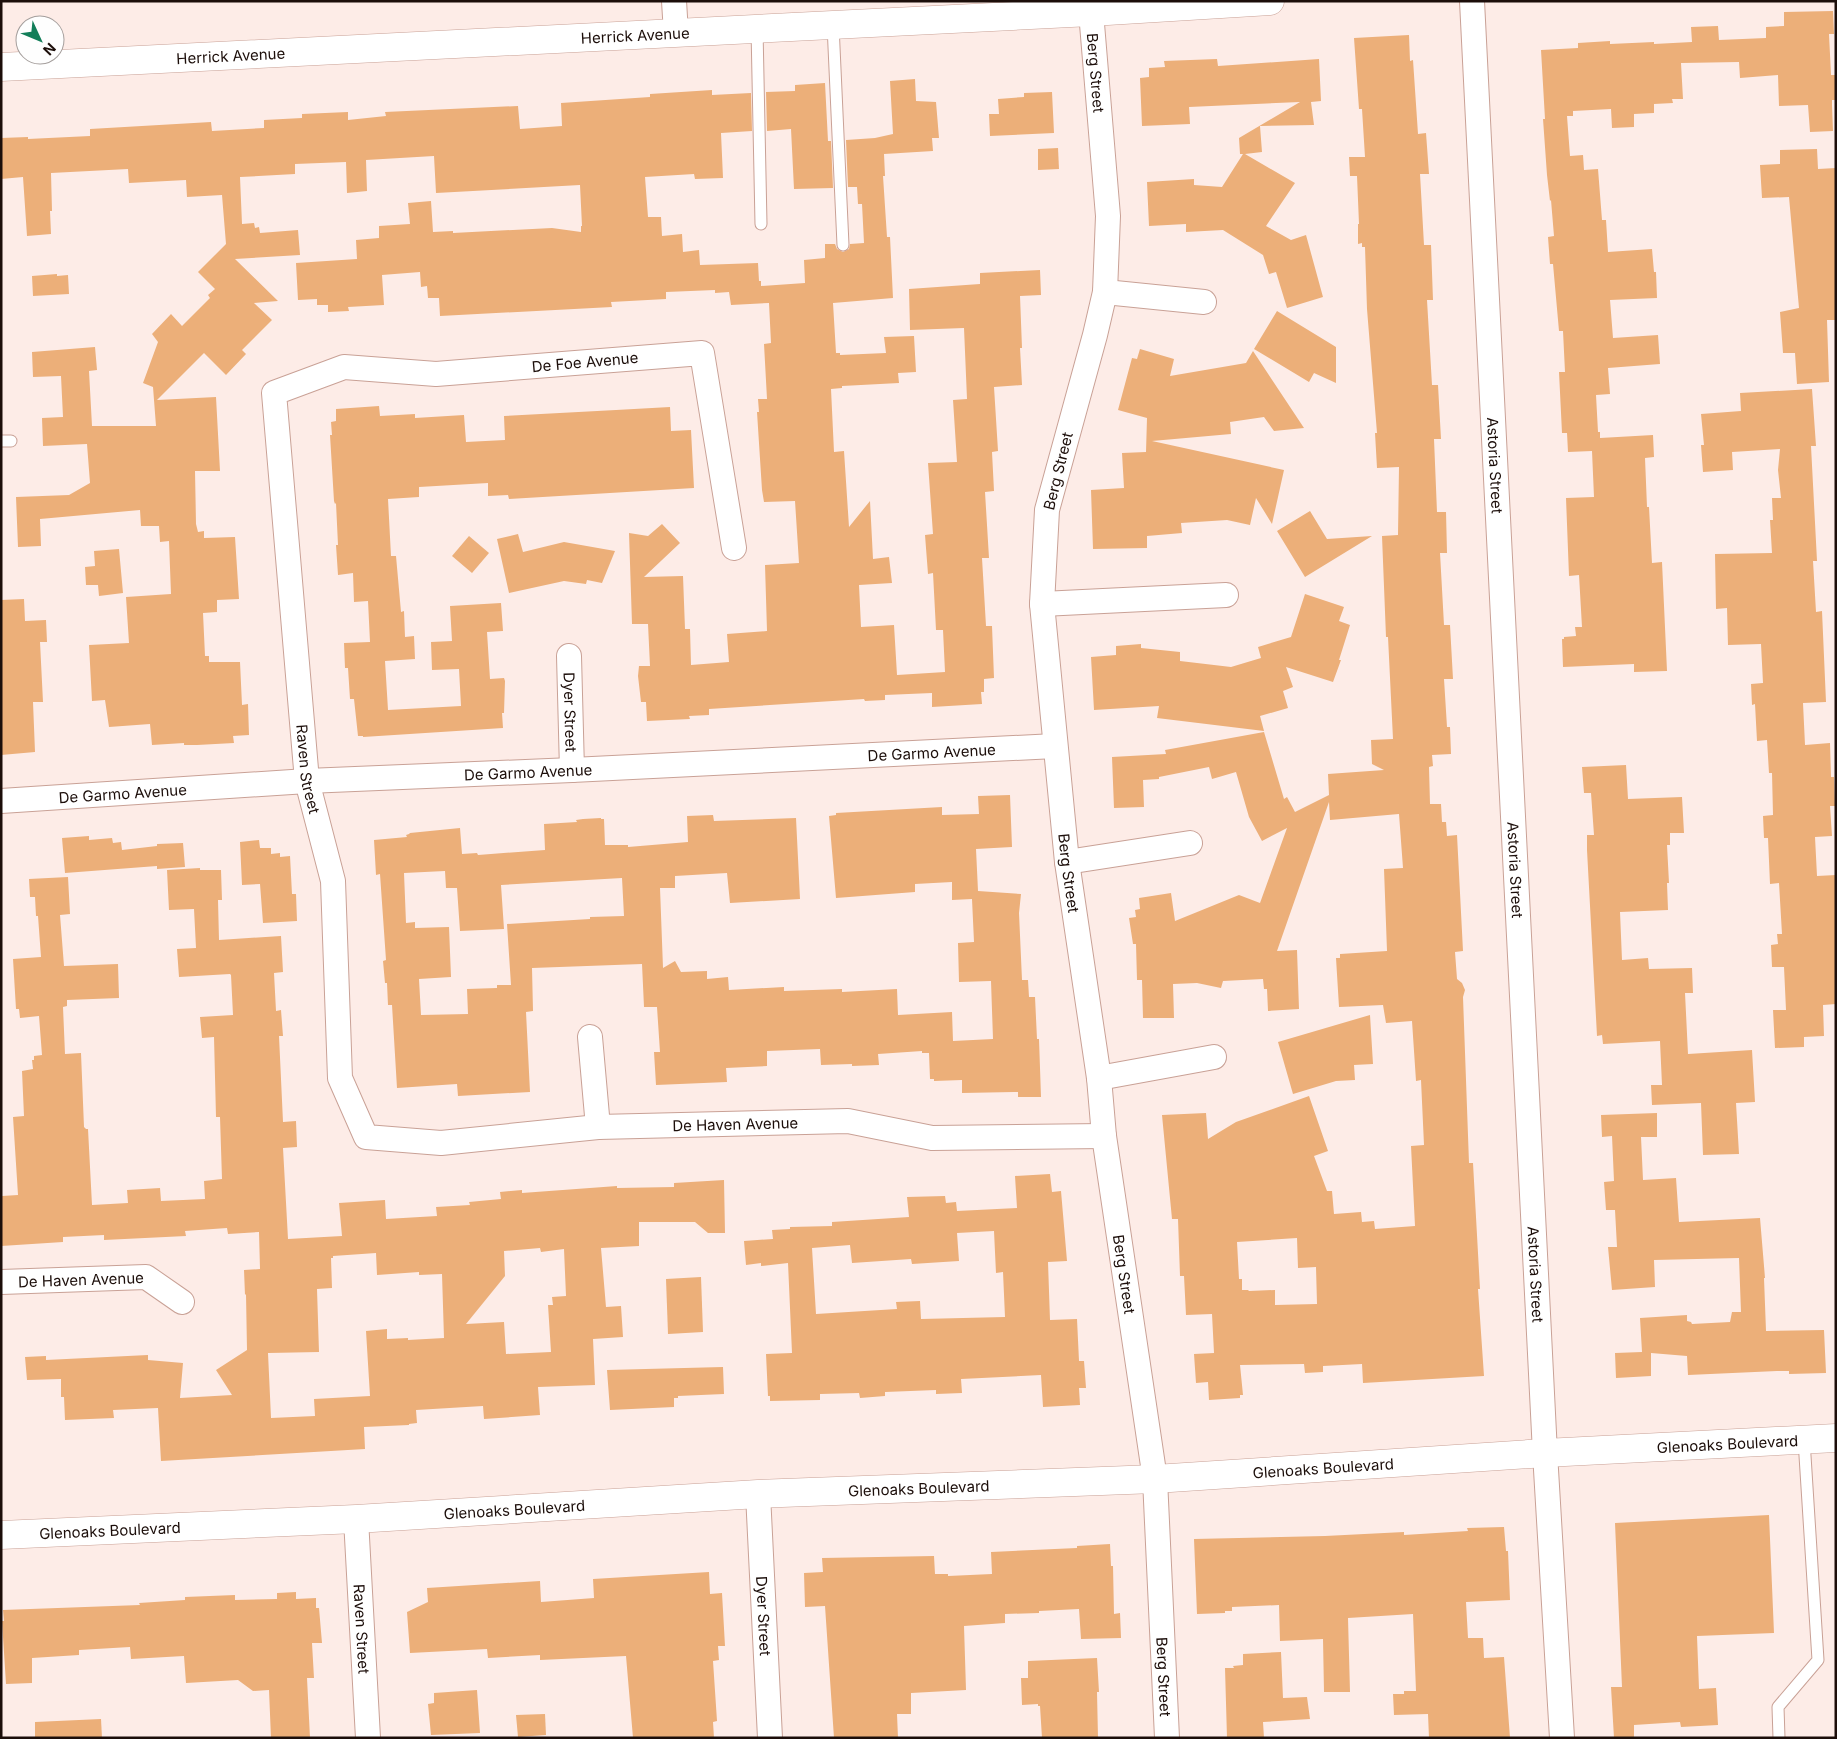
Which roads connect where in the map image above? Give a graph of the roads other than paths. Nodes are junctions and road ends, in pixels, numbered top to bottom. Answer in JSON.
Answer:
{"nodes":[{"id":1,"x":674,"y":1,"type":"edge"},
{"id":2,"x":1270,"y":1,"type":"edge"},
{"id":3,"x":1472,"y":1,"type":"edge"},
{"id":4,"x":1091,"y":12,"type":"junction"},
{"id":5,"x":834,"y":25,"type":"junction"},
{"id":6,"x":757,"y":29,"type":"junction"},
{"id":7,"x":676,"y":33,"type":"junction"},
{"id":8,"x":1,"y":67,"type":"edge"},
{"id":9,"x":761,"y":224,"type":"dead end"},
{"id":10,"x":843,"y":245,"type":"dead end"},
{"id":11,"x":1105,"y":292,"type":"junction"},
{"id":12,"x":1204,"y":302,"type":"dead end"},
{"id":13,"x":274,"y":393,"type":"joint"},
{"id":14,"x":734,"y":548,"type":"dead end"},
{"id":15,"x":1226,"y":595,"type":"dead end"},
{"id":16,"x":1042,"y":604,"type":"junction"},
{"id":17,"x":569,"y":656,"type":"dead end"},
{"id":18,"x":1055,"y":746,"type":"junction"},
{"id":19,"x":572,"y":770,"type":"junction"},
{"id":20,"x":307,"y":781,"type":"junction"},
{"id":21,"x":1,"y":801,"type":"edge"},
{"id":22,"x":1190,"y":843,"type":"dead end"},
{"id":23,"x":1067,"y":862,"type":"junction"},
{"id":24,"x":590,"y":1037,"type":"dead end"},
{"id":25,"x":1214,"y":1057,"type":"dead end"},
{"id":26,"x":1099,"y":1078,"type":"junction"},
{"id":27,"x":598,"y":1128,"type":"junction"},
{"id":28,"x":1104,"y":1136,"type":"junction"},
{"id":29,"x":366,"y":1137,"type":"joint"},
{"id":30,"x":1,"y":1282,"type":"edge"},
{"id":31,"x":182,"y":1302,"type":"dead end"},
{"id":32,"x":1836,"y":1438,"type":"edge"},
{"id":33,"x":1804,"y":1440,"type":"junction"},
{"id":34,"x":1544,"y":1453,"type":"junction"},
{"id":35,"x":1155,"y":1479,"type":"junction"},
{"id":36,"x":758,"y":1494,"type":"junction"},
{"id":37,"x":356,"y":1519,"type":"junction"},
{"id":38,"x":1,"y":1535,"type":"edge"},
{"id":39,"x":368,"y":1738,"type":"edge"},
{"id":40,"x":770,"y":1738,"type":"edge"},
{"id":41,"x":1167,"y":1738,"type":"edge"},
{"id":42,"x":1562,"y":1738,"type":"edge"},
{"id":43,"x":1779,"y":1738,"type":"edge"}],
"edges":[{"from":1,"to":7,"type":"street"},
{"from":2,"to":4,"type":"main road","name":"Herrick Avenue"},
{"from":3,"to":34,"type":"street","name":"Astoria Street"},
{"from":4,"to":5,"type":"main road","name":"Herrick Avenue"},
{"from":4,"to":11,"type":"street","name":"Berg Street"},
{"from":5,"to":6,"type":"main road","name":"Herrick Avenue"},
{"from":5,"to":10,"type":"lane"},
{"from":6,"to":7,"type":"main road","name":"Herrick Avenue"},
{"from":6,"to":9,"type":"lane"},
{"from":7,"to":8,"type":"main road","name":"Herrick Avenue"},
{"from":11,"to":12,"type":"street"},
{"from":11,"to":16,"type":"street","name":"Berg Street"},
{"from":13,"to":14,"type":"street","name":"De Foe Avenue"},
{"from":13,"to":20,"type":"street","name":"Raven Street"},
{"from":15,"to":16,"type":"street"},
{"from":16,"to":18,"type":"street","name":"Berg Street"},
{"from":17,"to":19,"type":"street","name":"Dyer Street"},
{"from":18,"to":19,"type":"street","name":"De Garmo Avenue"},
{"from":18,"to":23,"type":"street","name":"Berg Street"},
{"from":19,"to":20,"type":"street","name":"De Garmo Avenue"},
{"from":20,"to":21,"type":"street","name":"De Garmo Avenue"},
{"from":20,"to":29,"type":"street","name":"Raven Street"},
{"from":22,"to":23,"type":"street"},
{"from":23,"to":26,"type":"street","name":"Berg Street"},
{"from":24,"to":27,"type":"street"},
{"from":25,"to":26,"type":"street"},
{"from":26,"to":28,"type":"street","name":"Berg Street"},
{"from":27,"to":28,"type":"street","name":"De Haven Avenue"},
{"from":27,"to":29,"type":"street","name":"De Haven Avenue"},
{"from":28,"to":35,"type":"street","name":"Berg Street"},
{"from":30,"to":31,"type":"street","name":"De Haven Avenue"},
{"from":32,"to":33,"type":"main road","name":"Glenoaks Boulevard"},
{"from":33,"to":34,"type":"main road","name":"Glenoaks Boulevard"},
{"from":33,"to":43,"type":"lane"},
{"from":34,"to":35,"type":"main road","name":"Glenoaks Boulevard"},
{"from":34,"to":42,"type":"street","name":"Astoria Street"},
{"from":35,"to":36,"type":"main road","name":"Glenoaks Boulevard"},
{"from":35,"to":41,"type":"street","name":"Berg Street"},
{"from":36,"to":37,"type":"main road","name":"Glenoaks Boulevard"},
{"from":36,"to":40,"type":"street","name":"Dyer Street"},
{"from":37,"to":38,"type":"main road","name":"Glenoaks Boulevard"},
{"from":37,"to":39,"type":"street","name":"Raven Street"}]}
